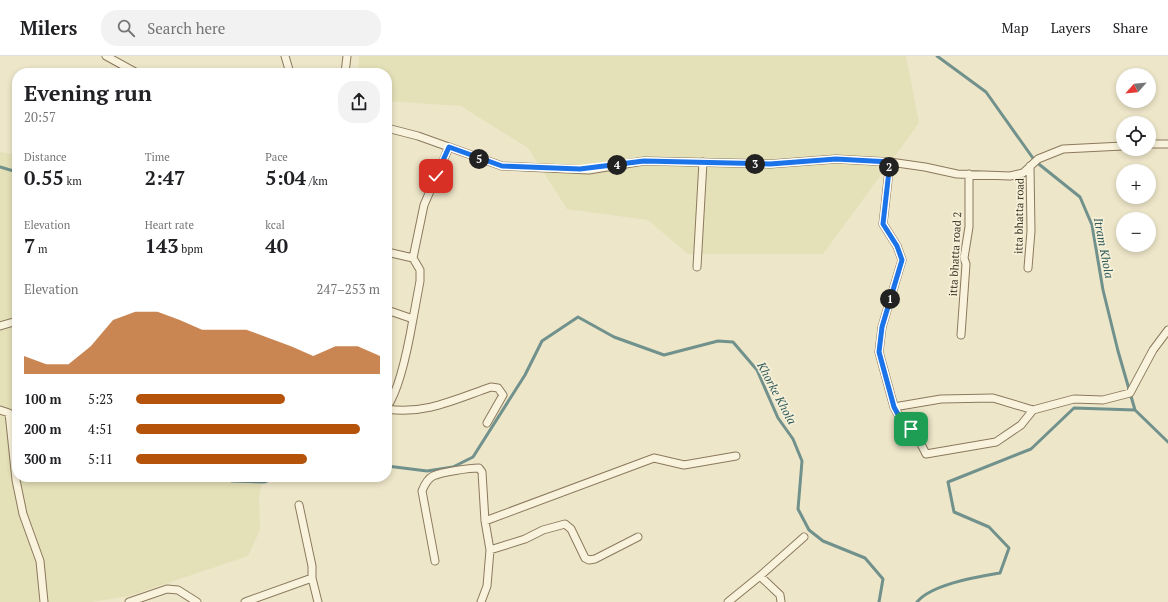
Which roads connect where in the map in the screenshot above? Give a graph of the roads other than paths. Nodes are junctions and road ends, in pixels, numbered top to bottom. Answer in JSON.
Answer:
{"nodes":[{"id":1,"x":106,"y":56,"type":"edge"},
{"id":2,"x":285,"y":56,"type":"edge"},
{"id":3,"x":347,"y":56,"type":"edge"},
{"id":4,"x":128,"y":68,"type":"edge"},
{"id":5,"x":289,"y":68,"type":"edge"},
{"id":6,"x":346,"y":68,"type":"edge"},
{"id":7,"x":392,"y":130,"type":"edge"},
{"id":8,"x":1156,"y":144,"type":"edge"},
{"id":9,"x":1168,"y":144,"type":"edge"},
{"id":10,"x":1116,"y":146,"type":"edge"},
{"id":11,"x":449,"y":147,"type":"junction"},
{"id":12,"x":703,"y":162,"type":"junction"},
{"id":13,"x":890,"y":162,"type":"junction"},
{"id":14,"x":1030,"y":166,"type":"junction"},
{"id":15,"x":969,"y":174,"type":"junction"},
{"id":16,"x":392,"y":253,"type":"edge"},
{"id":17,"x":413,"y":258,"type":"junction"},
{"id":18,"x":697,"y":267,"type":"dead end"},
{"id":19,"x":1028,"y":268,"type":"dead end"},
{"id":20,"x":392,"y":312,"type":"edge"},
{"id":21,"x":413,"y":319,"type":"junction"},
{"id":22,"x":12,"y":323,"type":"edge"},
{"id":23,"x":0,"y":326,"type":"edge"},
{"id":24,"x":1168,"y":330,"type":"edge"},
{"id":25,"x":962,"y":336,"type":"dead end"},
{"id":26,"x":392,"y":398,"type":"edge"},
{"id":27,"x":894,"y":407,"type":"junction"},
{"id":28,"x":392,"y":409,"type":"edge"},
{"id":29,"x":0,"y":410,"type":"edge"},
{"id":30,"x":1033,"y":410,"type":"junction"},
{"id":31,"x":487,"y":423,"type":"dead end"},
{"id":32,"x":12,"y":442,"type":"edge"},
{"id":33,"x":736,"y":456,"type":"dead end"},
{"id":34,"x":16,"y":482,"type":"edge"},
{"id":35,"x":299,"y":505,"type":"dead end"},
{"id":36,"x":485,"y":521,"type":"junction"},
{"id":37,"x":638,"y":537,"type":"dead end"},
{"id":38,"x":804,"y":537,"type":"dead end"},
{"id":39,"x":490,"y":550,"type":"junction"},
{"id":40,"x":435,"y":561,"type":"dead end"},
{"id":41,"x":760,"y":576,"type":"junction"},
{"id":42,"x":312,"y":578,"type":"junction"},
{"id":43,"x":44,"y":602,"type":"edge"},
{"id":44,"x":129,"y":602,"type":"edge"},
{"id":45,"x":197,"y":602,"type":"edge"},
{"id":46,"x":245,"y":602,"type":"edge"},
{"id":47,"x":318,"y":602,"type":"edge"},
{"id":48,"x":481,"y":602,"type":"edge"},
{"id":49,"x":728,"y":602,"type":"edge"},
{"id":50,"x":781,"y":602,"type":"edge"}],
"edges":[{"from":1,"to":4,"type":"street"},
{"from":2,"to":5,"type":"street"},
{"from":3,"to":6,"type":"street"},
{"from":7,"to":11,"type":"street"},
{"from":8,"to":9,"type":"street"},
{"from":10,"to":14,"type":"street"},
{"from":11,"to":12,"type":"street"},
{"from":11,"to":17,"type":"street"},
{"from":12,"to":13,"type":"street"},
{"from":12,"to":18,"type":"street"},
{"from":13,"to":15,"type":"street"},
{"from":13,"to":27,"type":"street"},
{"from":14,"to":15,"type":"street"},
{"from":14,"to":19,"type":"street","name":"itta bhatta road"},
{"from":15,"to":25,"type":"street","name":"itta bhatta road 2"},
{"from":16,"to":17,"type":"street"},
{"from":17,"to":21,"type":"street"},
{"from":20,"to":21,"type":"street"},
{"from":21,"to":26,"type":"street"},
{"from":22,"to":23,"type":"street"},
{"from":24,"to":30,"type":"street"},
{"from":27,"to":30,"type":"street"},
{"from":27,"to":30,"type":"street"},
{"from":28,"to":31,"type":"street"},
{"from":29,"to":32,"type":"street"},
{"from":33,"to":36,"type":"street"},
{"from":34,"to":43,"type":"street"},
{"from":35,"to":42,"type":"street"},
{"from":36,"to":39,"type":"street"},
{"from":36,"to":40,"type":"street"},
{"from":37,"to":39,"type":"street"},
{"from":38,"to":41,"type":"street"},
{"from":39,"to":48,"type":"street"},
{"from":41,"to":49,"type":"street"},
{"from":41,"to":50,"type":"street"},
{"from":42,"to":46,"type":"street"},
{"from":42,"to":47,"type":"street"},
{"from":44,"to":45,"type":"street"}]}
